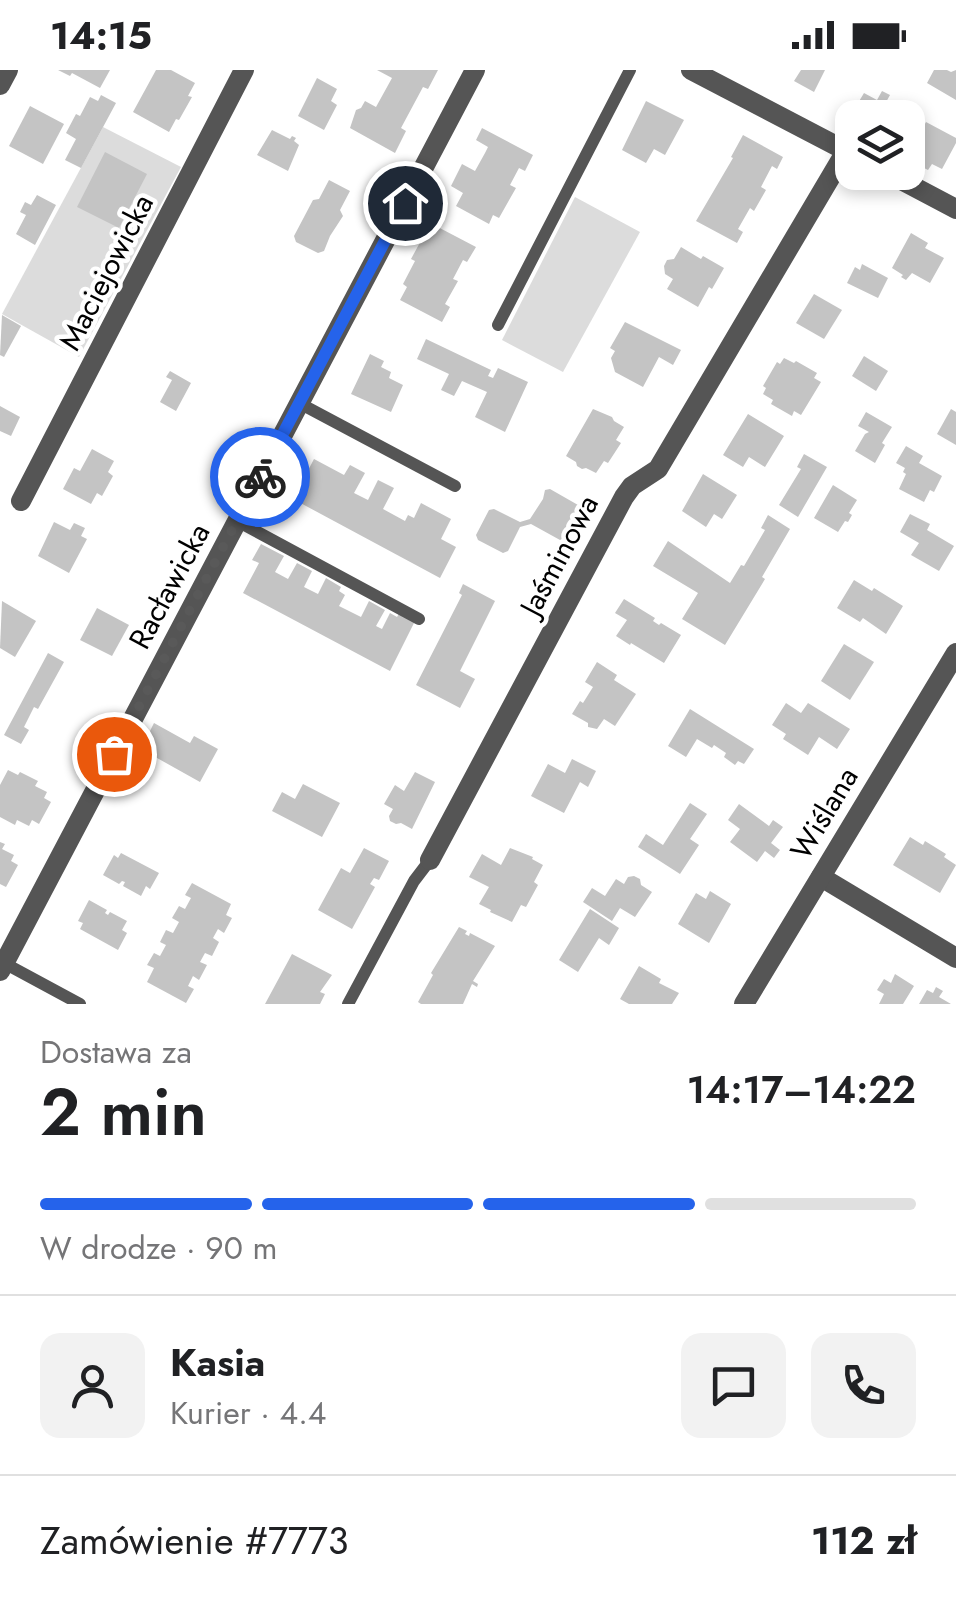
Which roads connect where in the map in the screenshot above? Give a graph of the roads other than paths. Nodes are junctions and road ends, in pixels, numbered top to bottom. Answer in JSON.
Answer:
{"nodes":[{"id":1,"x":8,"y":70,"type":"edge"},
{"id":2,"x":244,"y":70,"type":"edge"},
{"id":3,"x":476,"y":70,"type":"edge"},
{"id":4,"x":630,"y":70,"type":"edge"},
{"id":5,"x":691,"y":70,"type":"edge"},
{"id":6,"x":0,"y":86,"type":"edge"},
{"id":7,"x":835,"y":146,"type":"edge"},
{"id":8,"x":835,"y":176,"type":"edge"},
{"id":9,"x":919,"y":190,"type":"edge"},
{"id":10,"x":956,"y":210,"type":"edge"},
{"id":11,"x":498,"y":325,"type":"dead end"},
{"id":12,"x":300,"y":403,"type":"junction"},
{"id":13,"x":455,"y":486,"type":"dead end"},
{"id":14,"x":21,"y":501,"type":"dead end"},
{"id":15,"x":237,"y":521,"type":"junction"},
{"id":16,"x":420,"y":619,"type":"dead end"},
{"id":17,"x":956,"y":653,"type":"edge"},
{"id":18,"x":430,"y":860,"type":"joint"},
{"id":19,"x":821,"y":877,"type":"junction"},
{"id":20,"x":956,"y":958,"type":"edge"},
{"id":21,"x":2,"y":967,"type":"edge"},
{"id":22,"x":80,"y":1004,"type":"edge"},
{"id":23,"x":348,"y":1004,"type":"edge"},
{"id":24,"x":744,"y":1004,"type":"edge"}],
"edges":[{"from":1,"to":6,"type":"street"},
{"from":2,"to":14,"type":"street","name":"Maciejowicka"},
{"from":3,"to":12,"type":"street","name":"Racławicka"},
{"from":4,"to":11,"type":"lane"},
{"from":5,"to":7,"type":"street","name":"Jaśminowa"},
{"from":8,"to":18,"type":"street","name":"Jaśminowa"},
{"from":9,"to":10,"type":"street"},
{"from":12,"to":13,"type":"lane"},
{"from":12,"to":15,"type":"street","name":"Racławicka"},
{"from":15,"to":16,"type":"lane"},
{"from":15,"to":21,"type":"street","name":"Racławicka"},
{"from":17,"to":19,"type":"street","name":"Wiślana"},
{"from":18,"to":23,"type":"lane","name":"Jaśminowa"},
{"from":19,"to":20,"type":"street"},
{"from":19,"to":24,"type":"street","name":"Wiślana"},
{"from":21,"to":22,"type":"lane"}]}
